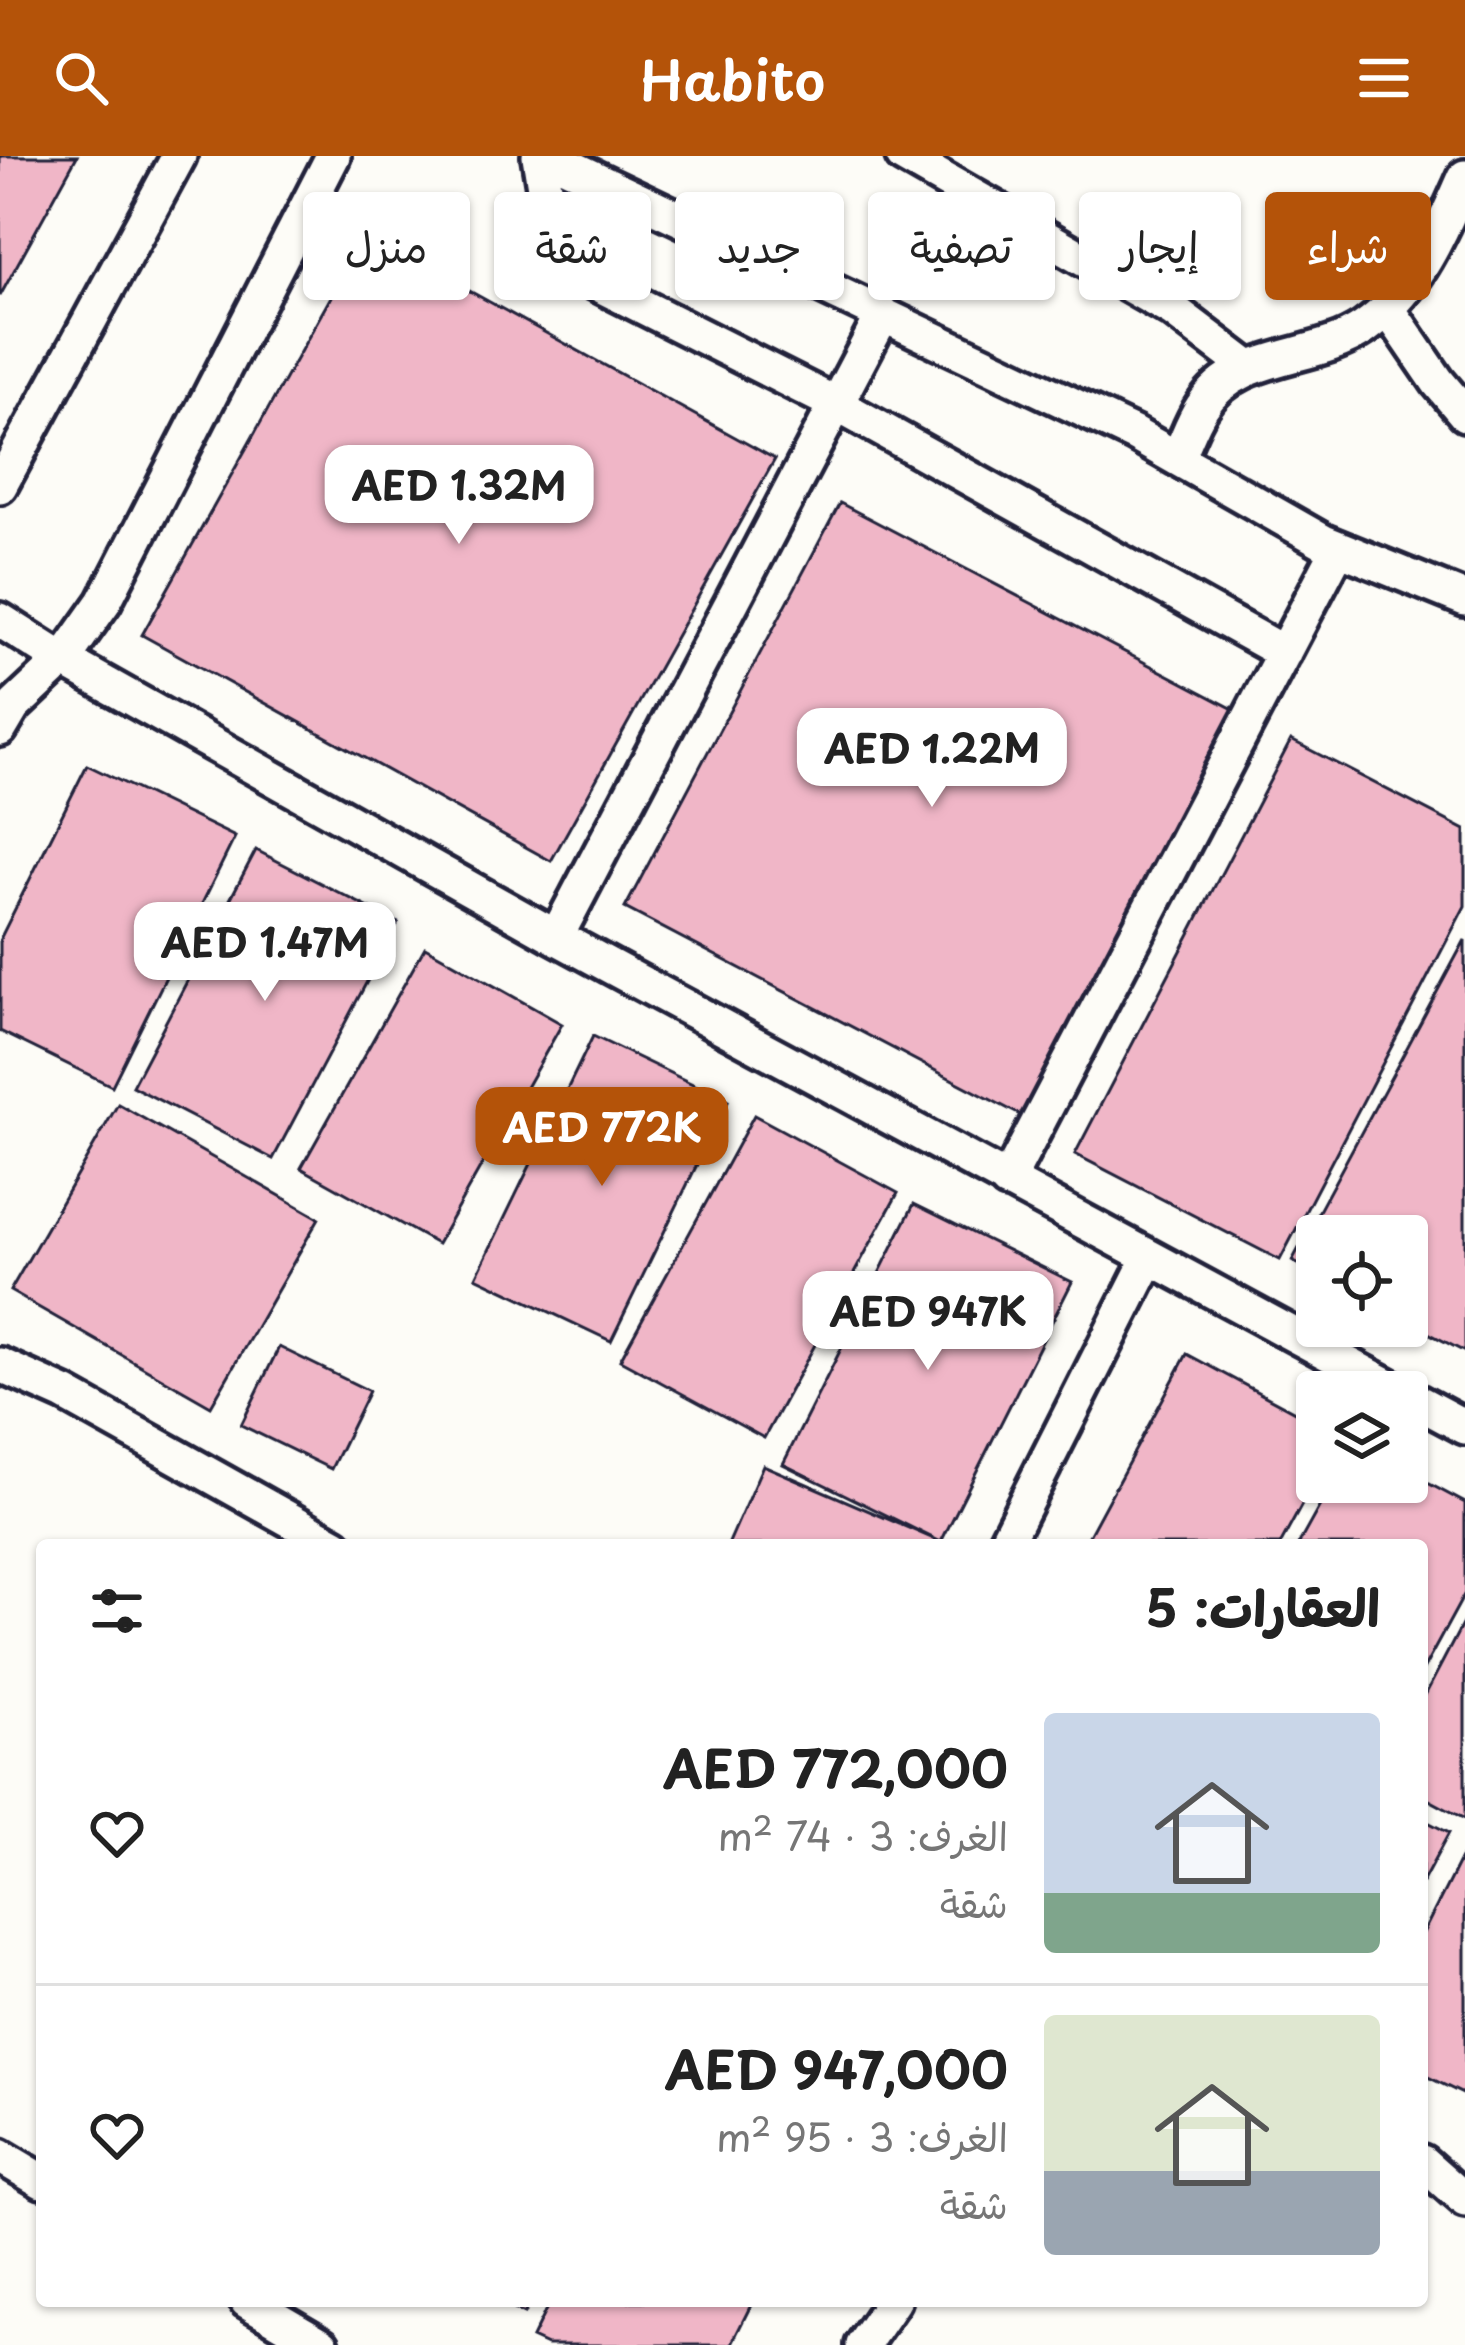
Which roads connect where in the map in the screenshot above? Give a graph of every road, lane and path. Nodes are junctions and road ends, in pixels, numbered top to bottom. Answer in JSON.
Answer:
{"nodes":[{"id":1,"x":179,"y":156,"type":"edge"},
{"id":2,"x":333,"y":156,"type":"edge"},
{"id":3,"x":544,"y":156,"type":"edge"},
{"id":4,"x":903,"y":156,"type":"edge"},
{"id":5,"x":1465,"y":177,"type":"edge"},
{"id":6,"x":1388,"y":309,"type":"junction"},
{"id":7,"x":883,"y":315,"type":"junction"},
{"id":8,"x":1249,"y":368,"type":"junction"},
{"id":9,"x":836,"y":404,"type":"junction"},
{"id":10,"x":1465,"y":414,"type":"edge"},
{"id":11,"x":1178,"y":457,"type":"junction"},
{"id":12,"x":0,"y":486,"type":"edge"},
{"id":13,"x":1338,"y":549,"type":"junction"},
{"id":14,"x":1465,"y":599,"type":"edge"},
{"id":15,"x":0,"y":620,"type":"edge"},
{"id":16,"x":1284,"y":653,"type":"junction"},
{"id":17,"x":64,"y":660,"type":"junction"},
{"id":18,"x":0,"y":729,"type":"edge"},
{"id":19,"x":556,"y":937,"type":"junction"},
{"id":20,"x":1006,"y":1182,"type":"junction"},
{"id":21,"x":1150,"y":1258,"type":"junction"},
{"id":22,"x":0,"y":1365,"type":"edge"},
{"id":23,"x":1361,"y":1371,"type":"edge"},
{"id":24,"x":1428,"y":1407,"type":"edge"},
{"id":25,"x":1465,"y":1426,"type":"edge"},
{"id":26,"x":324,"y":1539,"type":"edge"},
{"id":27,"x":1007,"y":1539,"type":"edge"},
{"id":28,"x":0,"y":2156,"type":"edge"},
{"id":29,"x":1428,"y":2167,"type":"edge"},
{"id":30,"x":36,"y":2177,"type":"edge"},
{"id":31,"x":1465,"y":2200,"type":"edge"},
{"id":32,"x":257,"y":2307,"type":"edge"},
{"id":33,"x":889,"y":2307,"type":"edge"},
{"id":34,"x":322,"y":2345,"type":"edge"},
{"id":35,"x":862,"y":2345,"type":"edge"}],
"edges":[{"from":1,"to":12,"type":"street"},
{"from":2,"to":17,"type":"street"},
{"from":3,"to":7,"type":"street"},
{"from":3,"to":9,"type":"street"},
{"from":4,"to":8,"type":"street"},
{"from":5,"to":6,"type":"street"},
{"from":6,"to":8,"type":"street"},
{"from":6,"to":10,"type":"street"},
{"from":7,"to":9,"type":"street"},
{"from":7,"to":11,"type":"street"},
{"from":8,"to":11,"type":"street"},
{"from":9,"to":16,"type":"street"},
{"from":9,"to":19,"type":"street"},
{"from":11,"to":13,"type":"street"},
{"from":13,"to":14,"type":"street"},
{"from":13,"to":16,"type":"street"},
{"from":15,"to":17,"type":"street"},
{"from":16,"to":20,"type":"street"},
{"from":17,"to":18,"type":"street"},
{"from":17,"to":19,"type":"street"},
{"from":19,"to":20,"type":"street"},
{"from":20,"to":21,"type":"street"},
{"from":21,"to":23,"type":"street"},
{"from":21,"to":27,"type":"street"},
{"from":22,"to":26,"type":"street"},
{"from":24,"to":25,"type":"street"},
{"from":28,"to":30,"type":"street"},
{"from":29,"to":31,"type":"street"},
{"from":32,"to":34,"type":"street"},
{"from":33,"to":35,"type":"street"}]}
